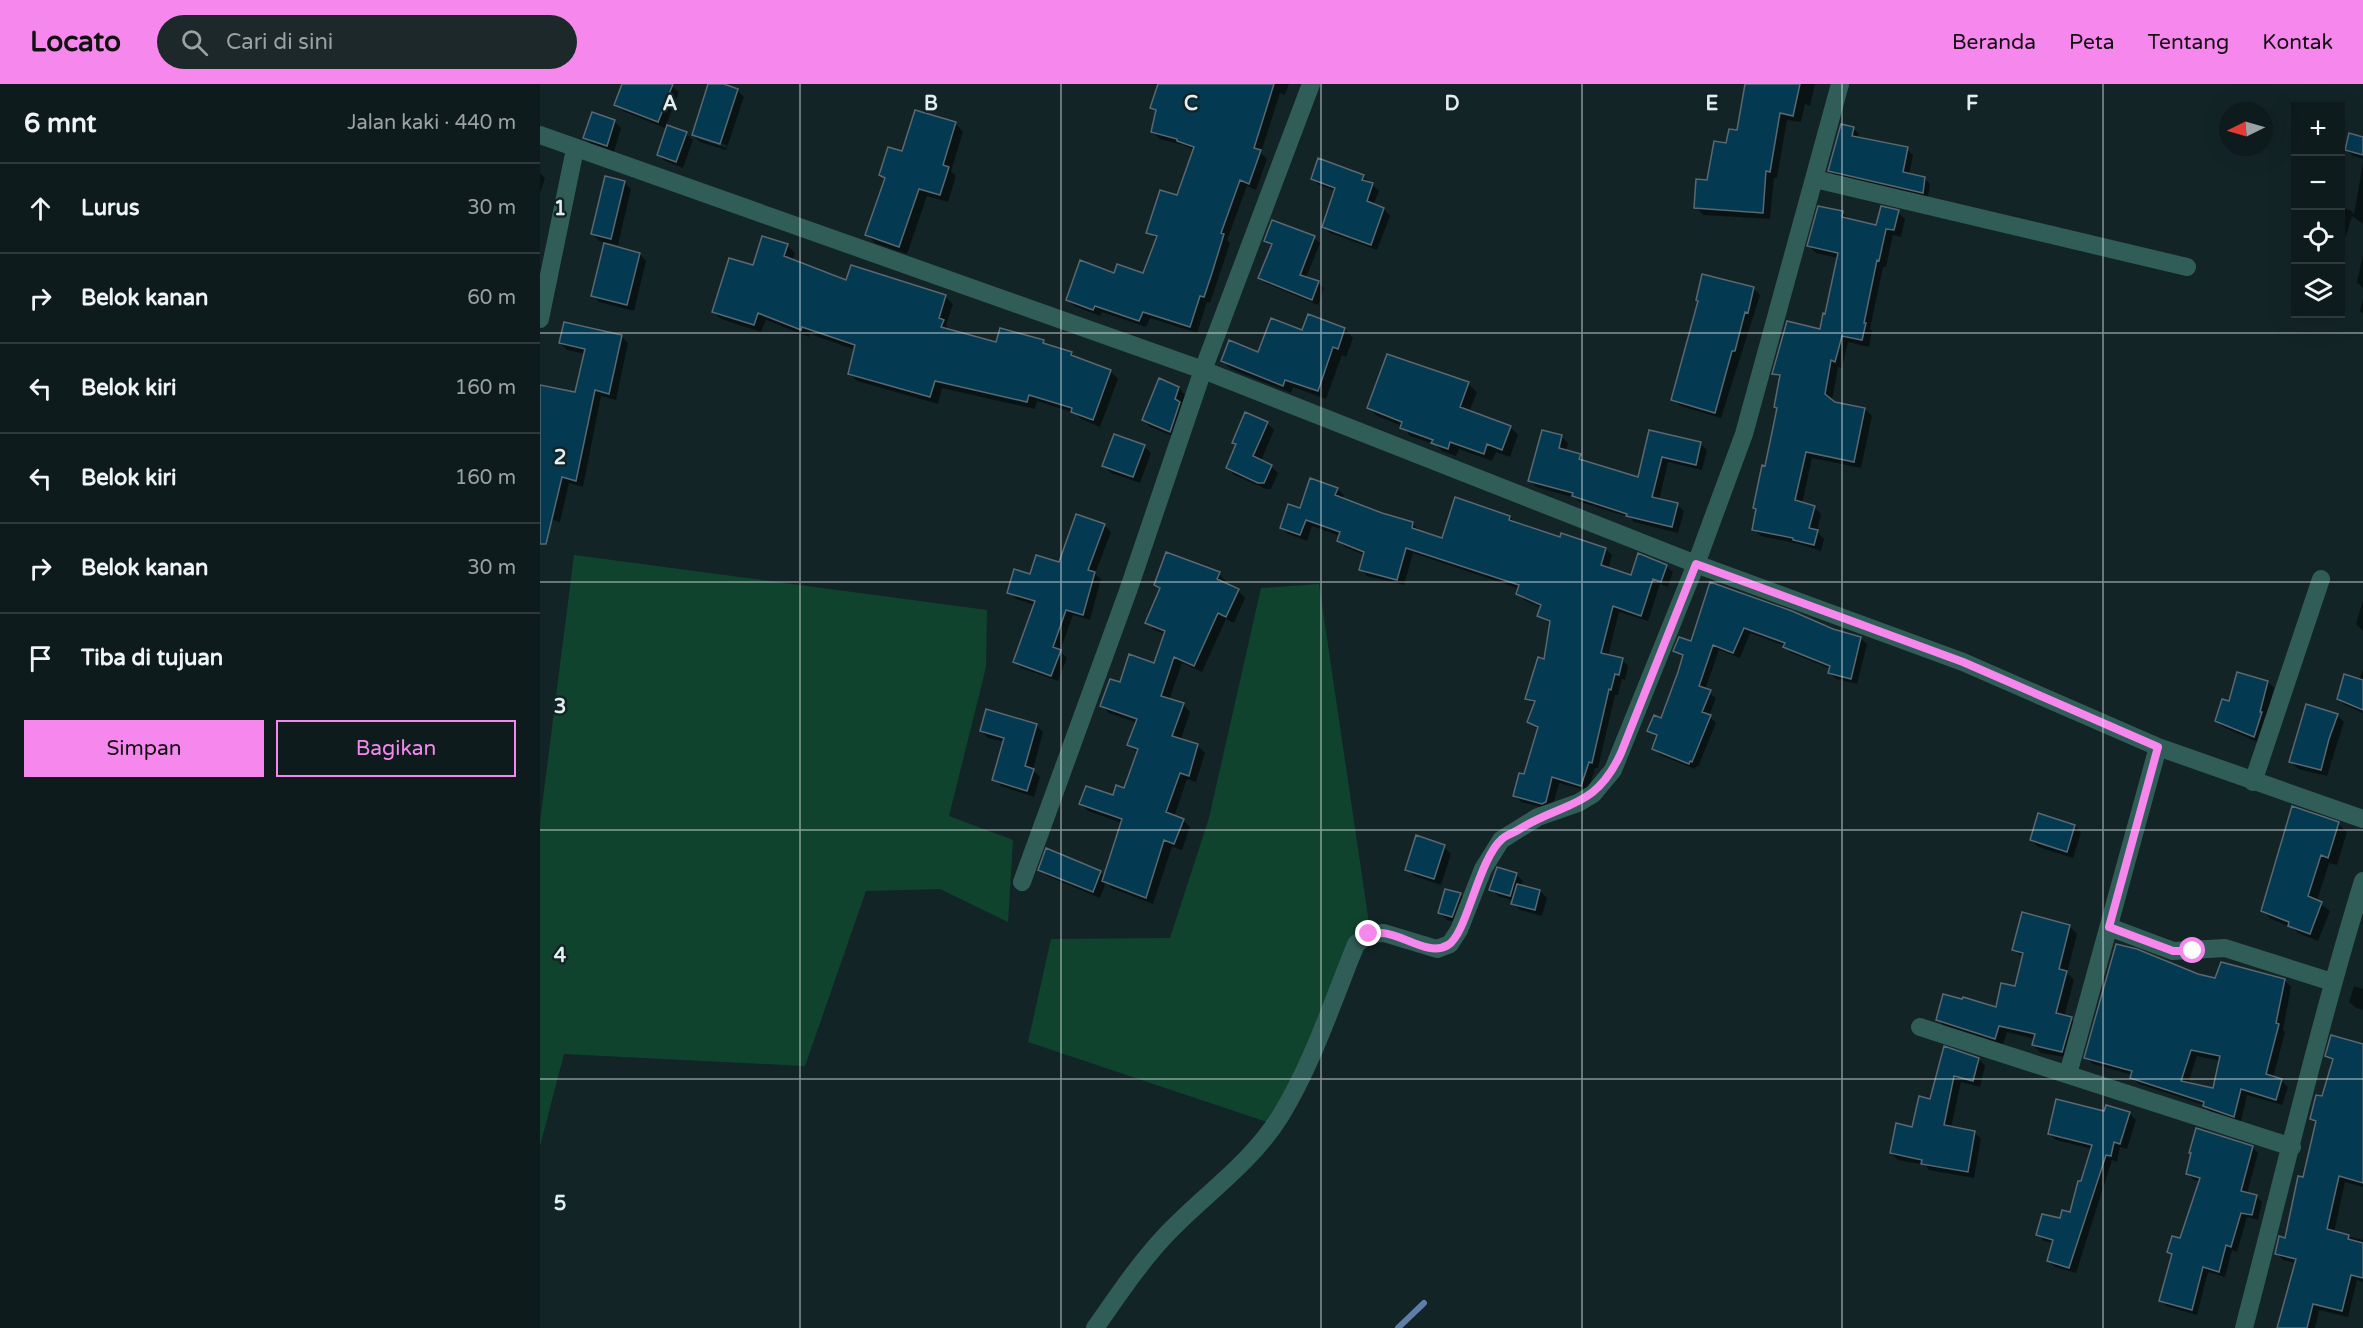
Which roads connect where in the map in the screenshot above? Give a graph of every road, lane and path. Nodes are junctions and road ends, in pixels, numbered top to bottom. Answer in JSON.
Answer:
{"nodes":[{"id":1,"x":1311,"y":84,"type":"edge"},
{"id":2,"x":1840,"y":84,"type":"edge"},
{"id":3,"x":540,"y":135,"type":"edge"},
{"id":4,"x":575,"y":149,"type":"junction"},
{"id":5,"x":1815,"y":179,"type":"junction"},
{"id":6,"x":2187,"y":267,"type":"dead end"},
{"id":7,"x":540,"y":319,"type":"edge"},
{"id":8,"x":1203,"y":370,"type":"junction"},
{"id":9,"x":1696,"y":564,"type":"junction"},
{"id":10,"x":2321,"y":579,"type":"dead end"},
{"id":11,"x":2158,"y":747,"type":"junction"},
{"id":12,"x":2253,"y":782,"type":"junction"},
{"id":13,"x":2363,"y":819,"type":"edge"},
{"id":14,"x":2363,"y":881,"type":"edge"},
{"id":15,"x":1022,"y":882,"type":"dead end"},
{"id":16,"x":2109,"y":927,"type":"junction"},
{"id":17,"x":2332,"y":982,"type":"junction"},
{"id":18,"x":1920,"y":1027,"type":"dead end"},
{"id":19,"x":2068,"y":1074,"type":"junction"},
{"id":20,"x":2292,"y":1147,"type":"junction"},
{"id":21,"x":1095,"y":1328,"type":"edge"},
{"id":22,"x":2244,"y":1328,"type":"edge"}],
"edges":[{"from":1,"to":8,"type":"street"},
{"from":2,"to":5,"type":"street"},
{"from":3,"to":4,"type":"street"},
{"from":4,"to":7,"type":"street"},
{"from":4,"to":8,"type":"street"},
{"from":5,"to":6,"type":"street"},
{"from":5,"to":9,"type":"street"},
{"from":8,"to":9,"type":"street"},
{"from":8,"to":15,"type":"street"},
{"from":9,"to":11,"type":"street"},
{"from":9,"to":21,"type":"street"},
{"from":10,"to":12,"type":"street"},
{"from":11,"to":12,"type":"street"},
{"from":11,"to":16,"type":"street"},
{"from":12,"to":13,"type":"street"},
{"from":14,"to":17,"type":"street"},
{"from":16,"to":17,"type":"street"},
{"from":16,"to":19,"type":"street"},
{"from":17,"to":20,"type":"street"},
{"from":18,"to":19,"type":"street"},
{"from":19,"to":20,"type":"street"},
{"from":20,"to":22,"type":"street"}]}
